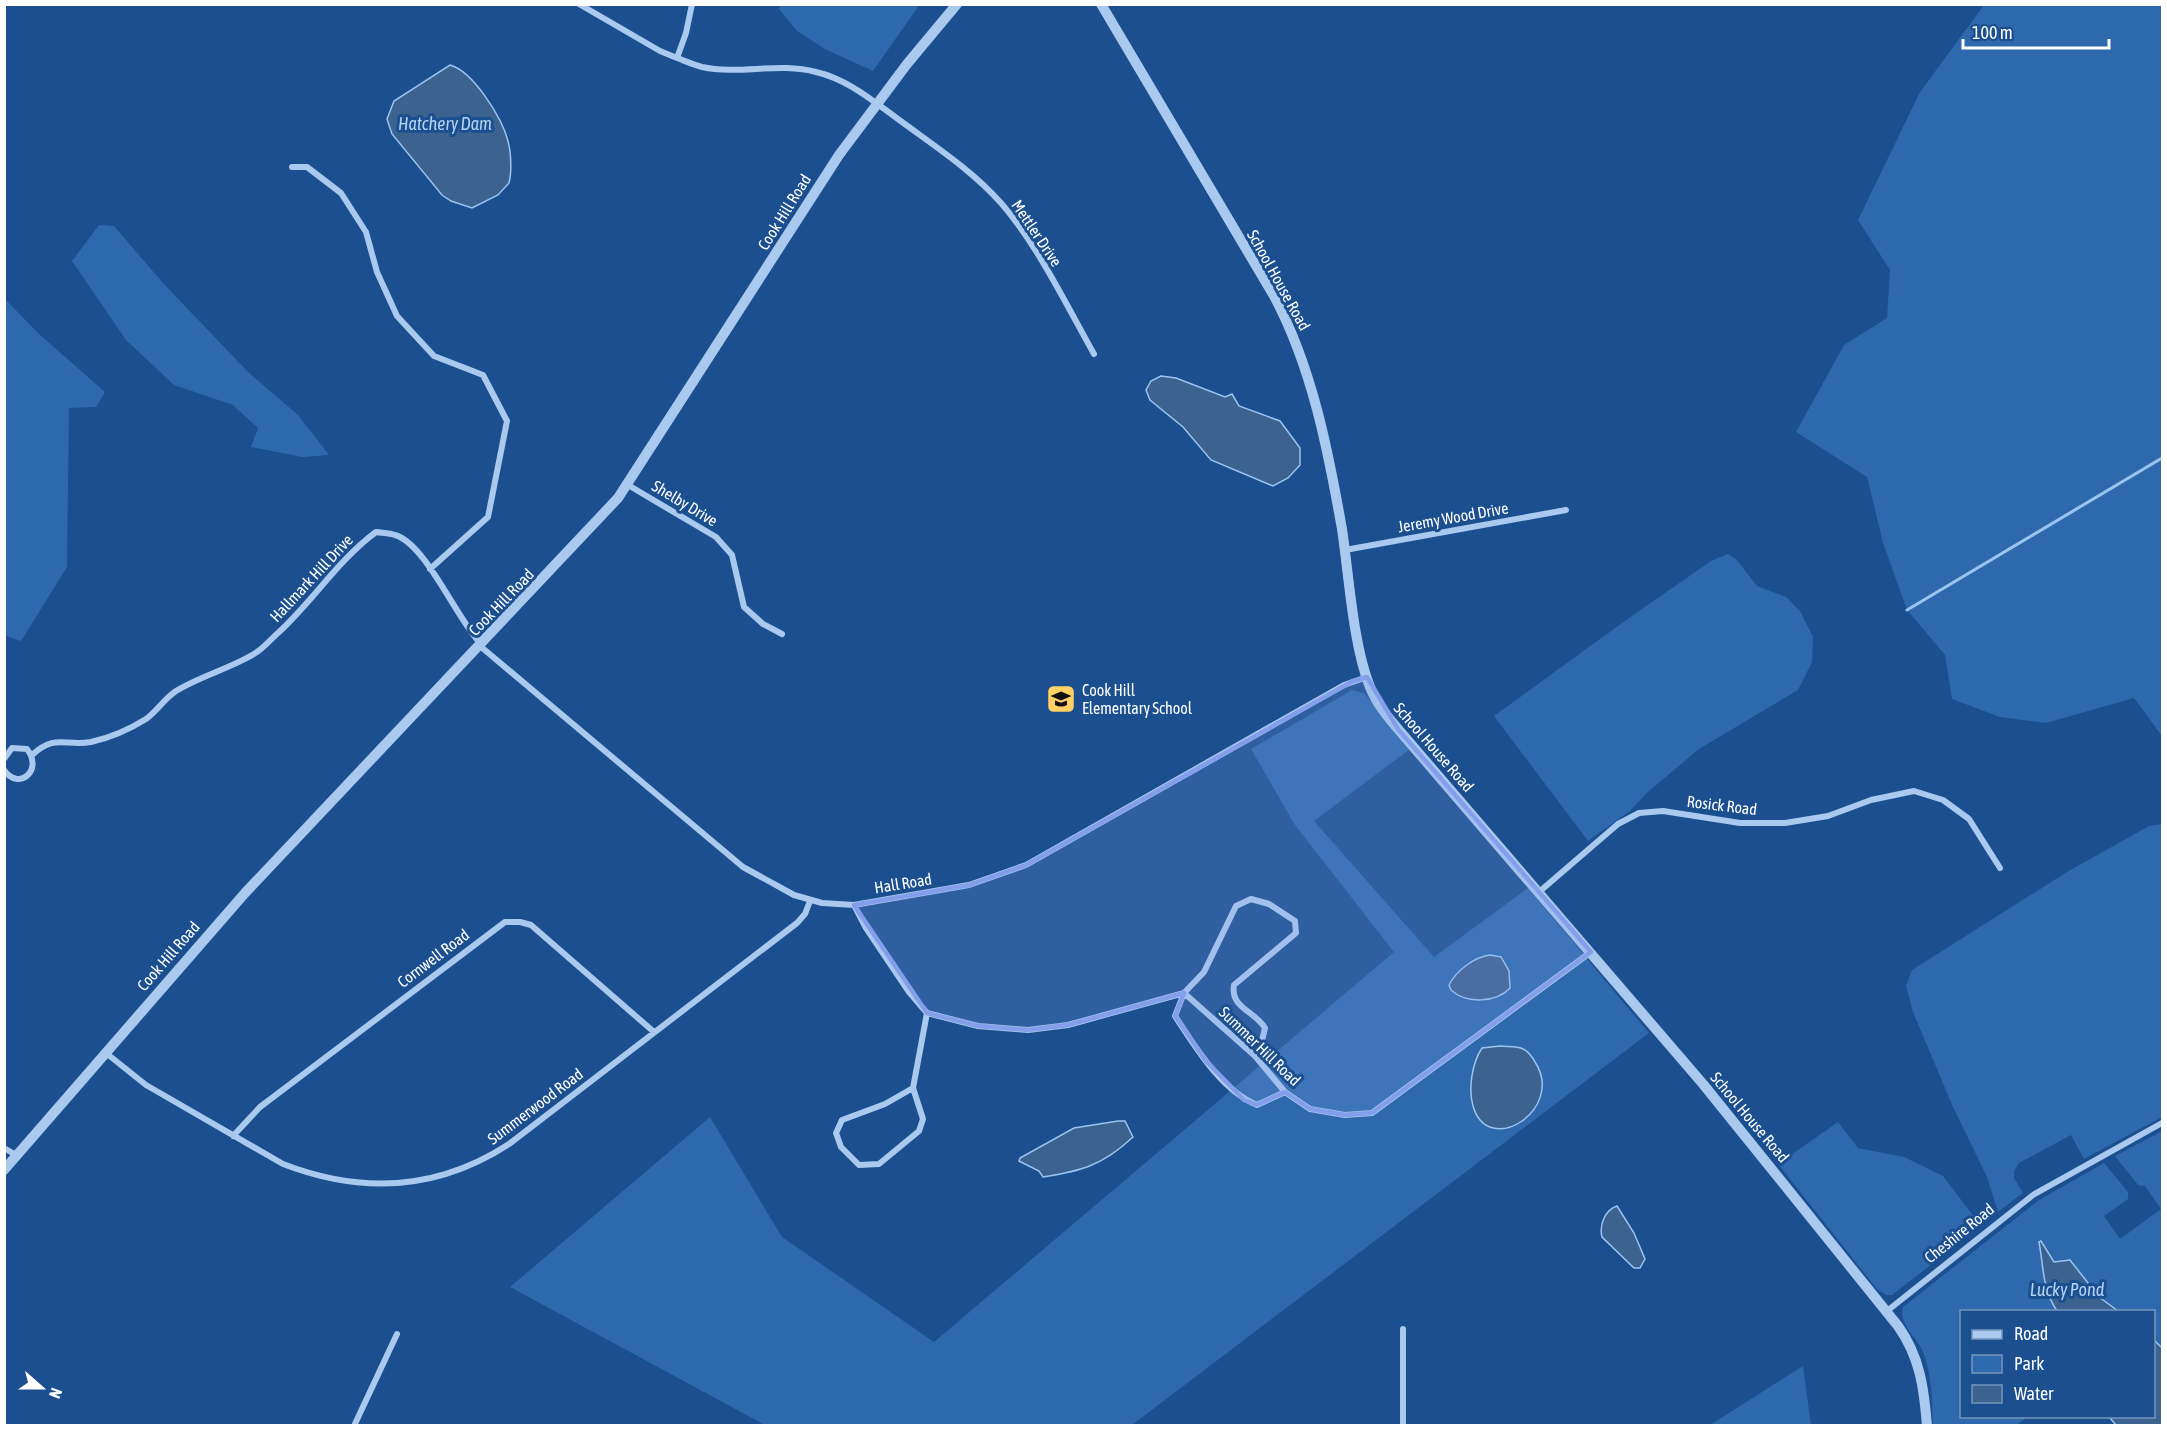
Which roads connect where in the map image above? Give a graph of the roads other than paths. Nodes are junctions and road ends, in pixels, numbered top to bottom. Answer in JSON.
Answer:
{"nodes":[{"id":1,"x":579,"y":4,"type":"edge"},
{"id":2,"x":692,"y":4,"type":"edge"},
{"id":3,"x":957,"y":4,"type":"edge"},
{"id":4,"x":1101,"y":4,"type":"edge"},
{"id":5,"x":677,"y":58,"type":"junction"},
{"id":6,"x":876,"y":103,"type":"junction"},
{"id":7,"x":292,"y":167,"type":"dead end"},
{"id":8,"x":1094,"y":354,"type":"dead end"},
{"id":9,"x":628,"y":485,"type":"junction"},
{"id":10,"x":1566,"y":510,"type":"dead end"},
{"id":11,"x":1345,"y":550,"type":"junction"},
{"id":12,"x":430,"y":569,"type":"junction"},
{"id":13,"x":782,"y":634,"type":"dead end"},
{"id":14,"x":481,"y":645,"type":"junction"},
{"id":15,"x":1366,"y":677,"type":"junction"},
{"id":16,"x":32,"y":755,"type":"junction"},
{"id":17,"x":4,"y":759,"type":"edge"},
{"id":18,"x":4,"y":770,"type":"edge"},
{"id":19,"x":2000,"y":868,"type":"dead end"},
{"id":20,"x":1539,"y":892,"type":"junction"},
{"id":21,"x":810,"y":901,"type":"junction"},
{"id":22,"x":854,"y":905,"type":"junction"},
{"id":23,"x":1591,"y":952,"type":"junction"},
{"id":24,"x":1184,"y":993,"type":"junction"},
{"id":25,"x":927,"y":1013,"type":"junction"},
{"id":26,"x":654,"y":1032,"type":"junction"},
{"id":27,"x":105,"y":1052,"type":"junction"},
{"id":28,"x":1255,"y":1056,"type":"junction"},
{"id":29,"x":913,"y":1088,"type":"junction"},
{"id":30,"x":1285,"y":1092,"type":"junction"},
{"id":31,"x":2163,"y":1123,"type":"edge"},
{"id":32,"x":233,"y":1136,"type":"junction"},
{"id":33,"x":4,"y":1148,"type":"edge"},
{"id":34,"x":16,"y":1155,"type":"junction"},
{"id":35,"x":4,"y":1170,"type":"edge"},
{"id":36,"x":1887,"y":1311,"type":"junction"},
{"id":37,"x":1403,"y":1329,"type":"dead end"},
{"id":38,"x":397,"y":1334,"type":"dead end"},
{"id":39,"x":354,"y":1425,"type":"edge"},
{"id":40,"x":1403,"y":1425,"type":"edge"},
{"id":41,"x":1927,"y":1425,"type":"edge"}],
"edges":[{"from":1,"to":5,"type":"street","name":"Mettler Drive"},
{"from":2,"to":5,"type":"street"},
{"from":3,"to":6,"type":"street","name":"Cook Hill Road"},
{"from":4,"to":11,"type":"street","name":"School House Road"},
{"from":5,"to":6,"type":"street","name":"Mettler Drive"},
{"from":6,"to":8,"type":"street","name":"Mettler Drive"},
{"from":6,"to":9,"type":"street","name":"Cook Hill Road"},
{"from":7,"to":12,"type":"street"},
{"from":9,"to":13,"type":"street","name":"Shelby Drive"},
{"from":9,"to":14,"type":"street","name":"Cook Hill Road"},
{"from":10,"to":11,"type":"street","name":"Jeremy Wood Drive"},
{"from":11,"to":15,"type":"street","name":"School House Road"},
{"from":12,"to":14,"type":"street","name":"Hallmark Hill Drive"},
{"from":12,"to":16,"type":"street","name":"Hallmark Hill Drive"},
{"from":14,"to":21,"type":"street","name":"Hall Road"},
{"from":14,"to":27,"type":"street","name":"Cook Hill Road"},
{"from":15,"to":20,"type":"street","name":"School House Road"},
{"from":15,"to":22,"type":"street","name":"Hall Road"},
{"from":16,"to":17,"type":"street"},
{"from":16,"to":18,"type":"street"},
{"from":19,"to":20,"type":"street","name":"Rosick Road"},
{"from":20,"to":23,"type":"street","name":"School House Road"},
{"from":21,"to":22,"type":"street","name":"Hall Road"},
{"from":21,"to":26,"type":"street","name":"Summerwood Road"},
{"from":22,"to":25,"type":"street"},
{"from":23,"to":30,"type":"street","name":"Summer Hill Road"},
{"from":23,"to":36,"type":"street","name":"School House Road"},
{"from":24,"to":25,"type":"street"},
{"from":24,"to":28,"type":"street","name":"Summer Hill Road"},
{"from":24,"to":28,"type":"street"},
{"from":24,"to":30,"type":"street"},
{"from":25,"to":29,"type":"street"},
{"from":26,"to":32,"type":"street","name":"Summerwood Road"},
{"from":26,"to":32,"type":"street","name":"Cornwell Road"},
{"from":27,"to":32,"type":"street","name":"Summerwood Road"},
{"from":27,"to":34,"type":"street","name":"Cook Hill Road"},
{"from":28,"to":30,"type":"street","name":"Summer Hill Road"},
{"from":29,"to":29,"type":"street"},
{"from":31,"to":36,"type":"street","name":"Cheshire Road"},
{"from":33,"to":34,"type":"street"},
{"from":34,"to":35,"type":"street","name":"Cook Hill Road"},
{"from":36,"to":41,"type":"street"},
{"from":37,"to":40,"type":"street"},
{"from":38,"to":39,"type":"street"}]}
